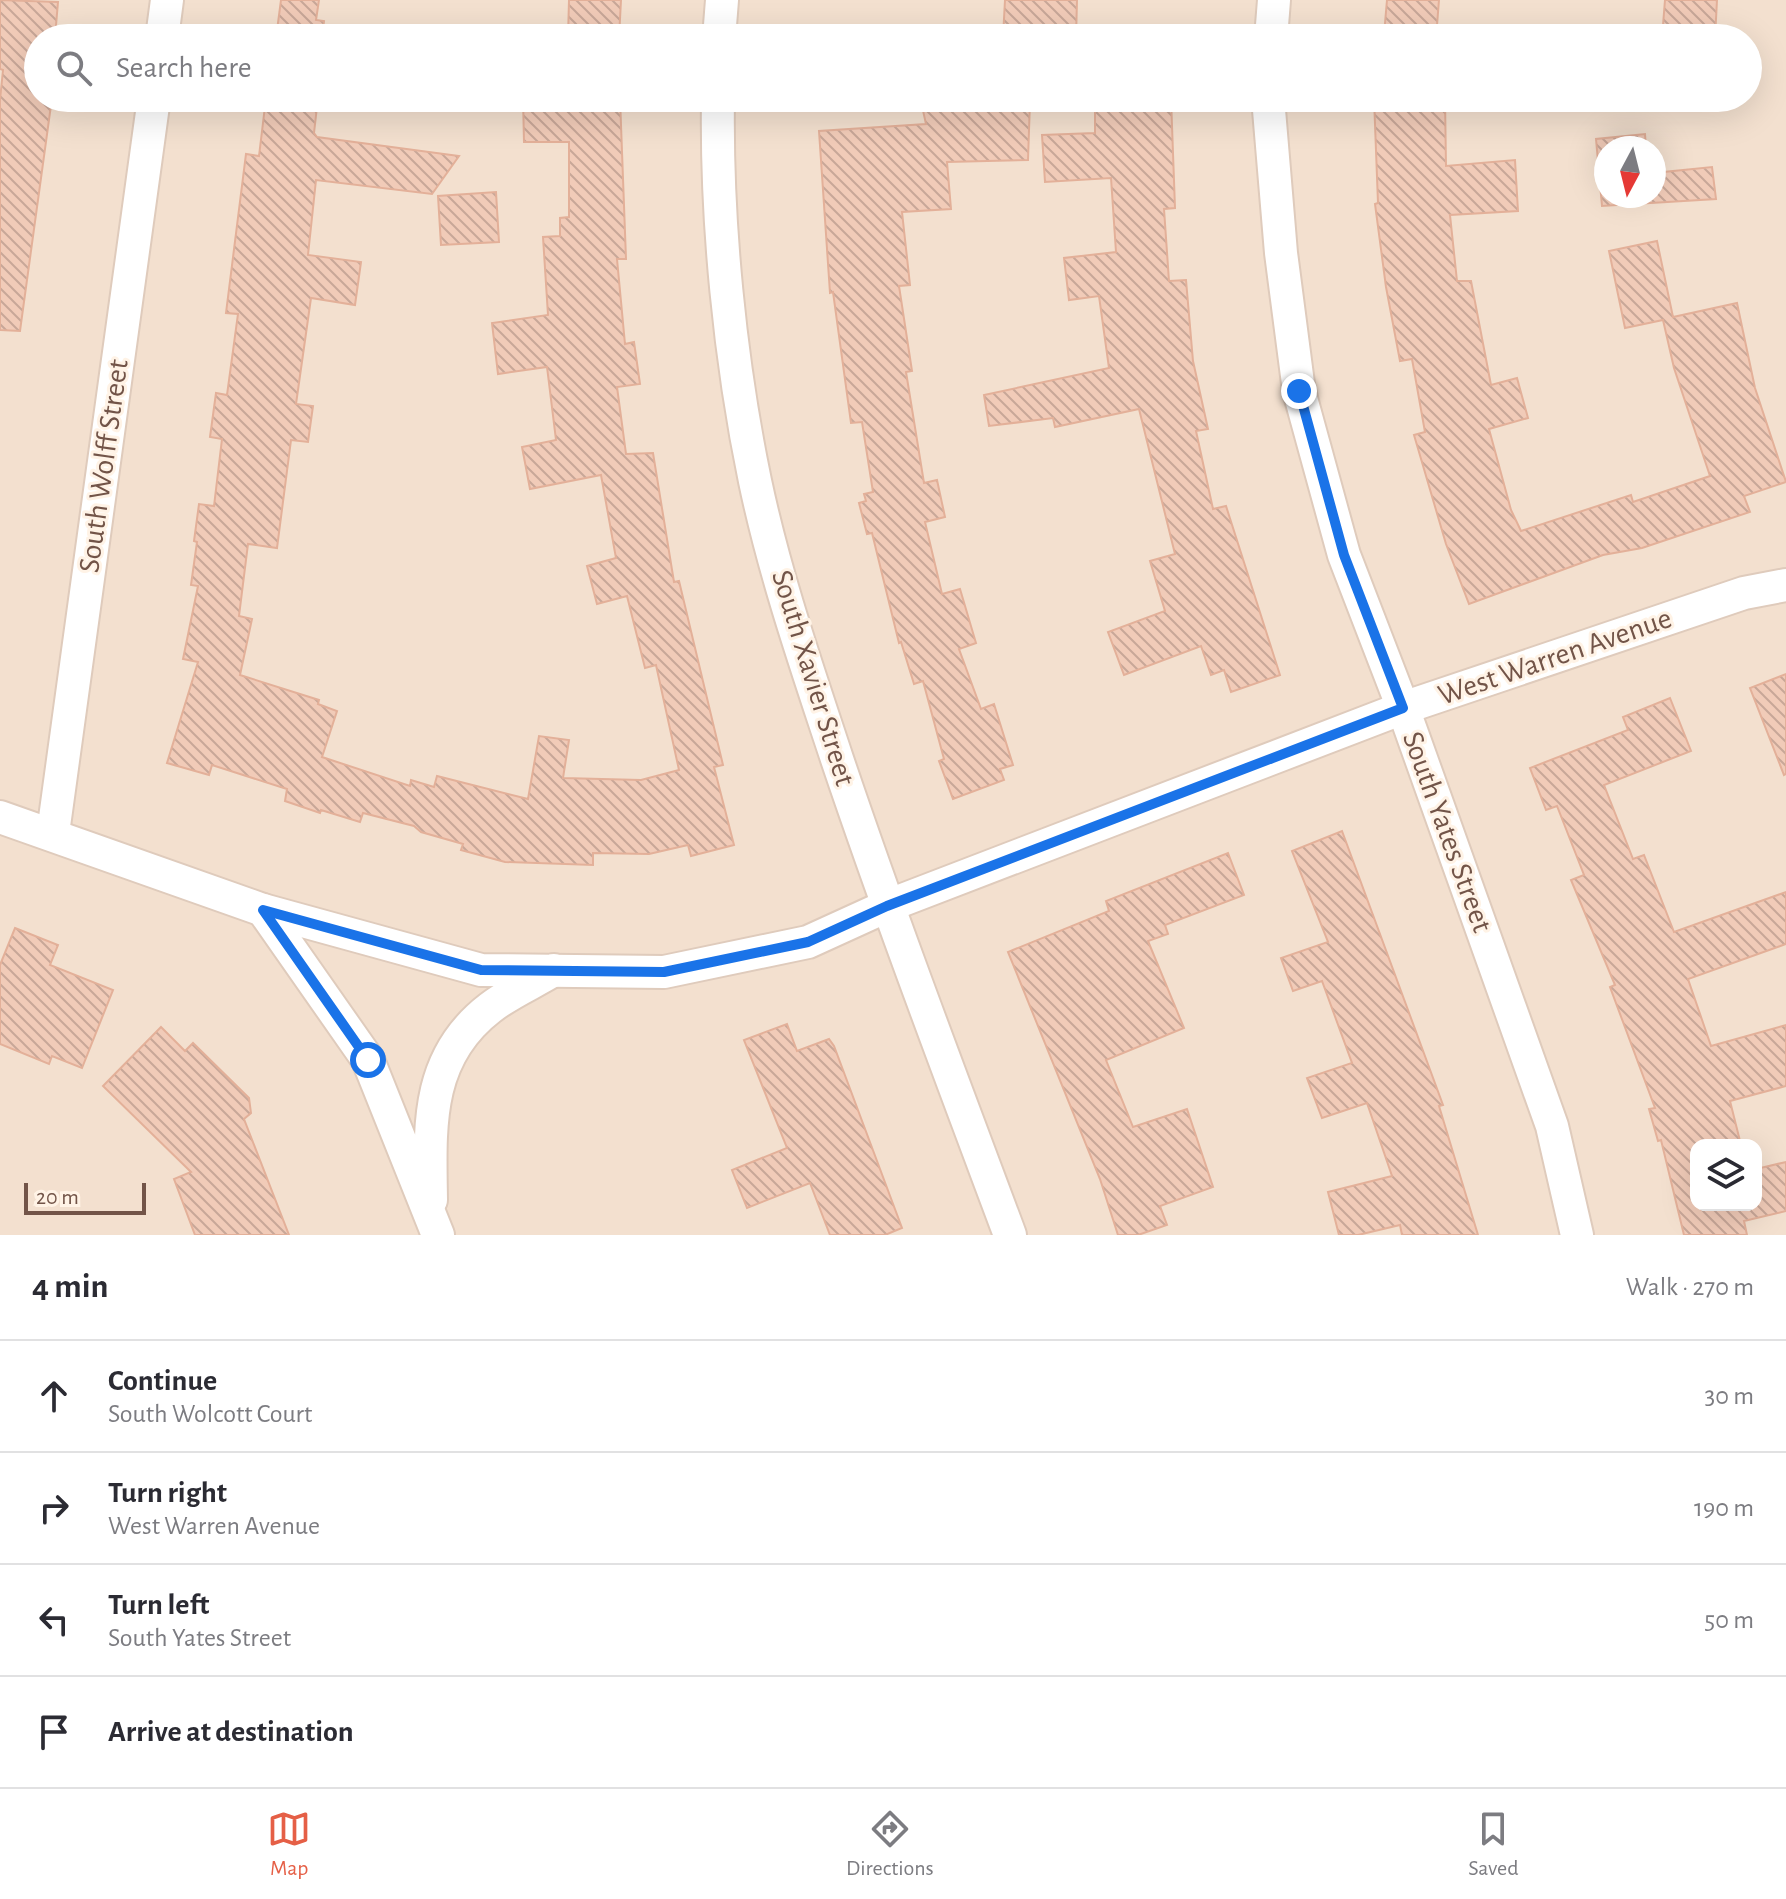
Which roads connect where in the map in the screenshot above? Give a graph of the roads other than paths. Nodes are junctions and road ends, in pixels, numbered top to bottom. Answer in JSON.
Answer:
{"nodes":[{"id":1,"x":167,"y":0,"type":"edge"},
{"id":2,"x":722,"y":0,"type":"edge"},
{"id":3,"x":1274,"y":0,"type":"edge"},
{"id":4,"x":164,"y":24,"type":"edge"},
{"id":5,"x":720,"y":24,"type":"edge"},
{"id":6,"x":1272,"y":24,"type":"edge"},
{"id":7,"x":152,"y":112,"type":"edge"},
{"id":8,"x":718,"y":112,"type":"edge"},
{"id":9,"x":1269,"y":112,"type":"edge"},
{"id":10,"x":1786,"y":585,"type":"edge"},
{"id":11,"x":1403,"y":708,"type":"junction"},
{"id":12,"x":0,"y":817,"type":"edge"},
{"id":13,"x":53,"y":833,"type":"junction"},
{"id":14,"x":887,"y":906,"type":"junction"},
{"id":15,"x":263,"y":910,"type":"junction"},
{"id":16,"x":554,"y":970,"type":"junction"},
{"id":17,"x":434,"y":1226,"type":"edge"},
{"id":18,"x":1010,"y":1235,"type":"edge"},
{"id":19,"x":1577,"y":1235,"type":"edge"}],
"edges":[{"from":1,"to":4,"type":"street"},
{"from":2,"to":5,"type":"street"},
{"from":3,"to":6,"type":"street"},
{"from":7,"to":13,"type":"street","name":"South Wolff Street"},
{"from":8,"to":14,"type":"street","name":"South Xavier Street"},
{"from":9,"to":11,"type":"street","name":"South Yates Street"},
{"from":10,"to":11,"type":"street","name":"West Warren Avenue"},
{"from":11,"to":14,"type":"street","name":"West Warren Avenue"},
{"from":11,"to":19,"type":"street","name":"South Yates Street"},
{"from":12,"to":13,"type":"street","name":"West Warren Avenue"},
{"from":13,"to":15,"type":"street","name":"West Warren Avenue"},
{"from":14,"to":16,"type":"street","name":"West Warren Avenue"},
{"from":14,"to":18,"type":"street","name":"South Xavier Street"},
{"from":15,"to":16,"type":"street","name":"West Warren Avenue"},
{"from":15,"to":17,"type":"street"},
{"from":16,"to":17,"type":"street"}]}
